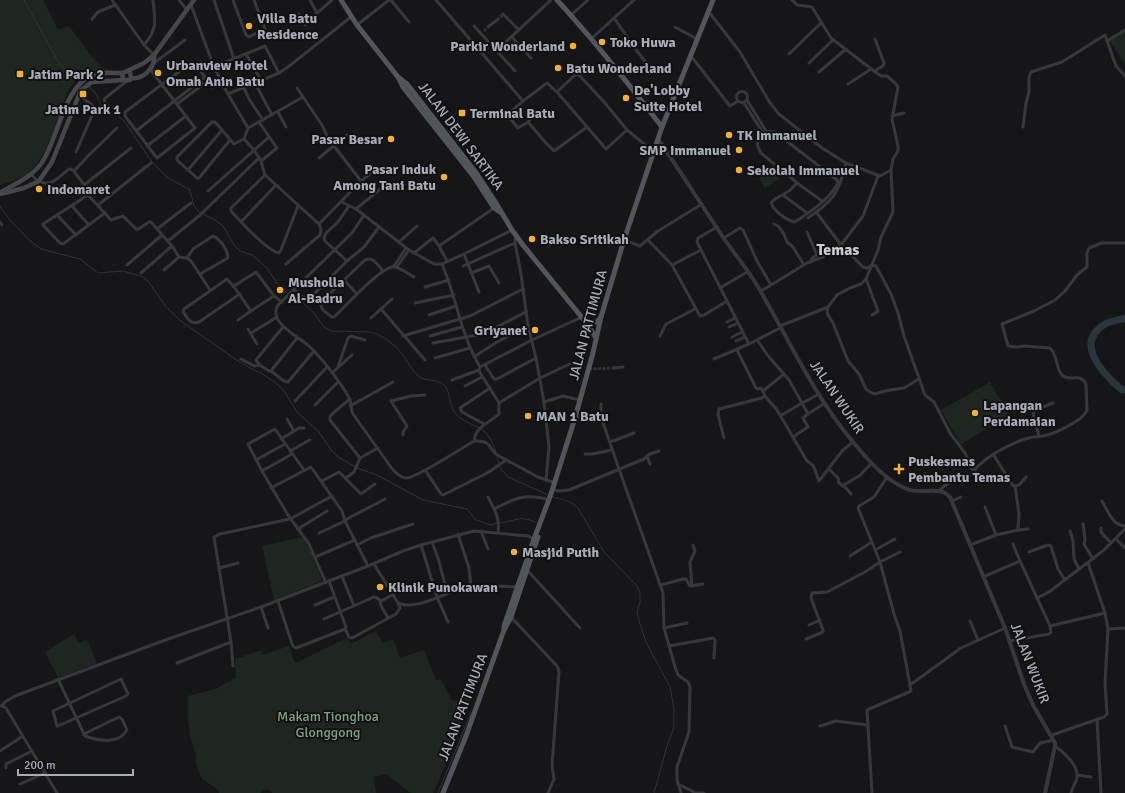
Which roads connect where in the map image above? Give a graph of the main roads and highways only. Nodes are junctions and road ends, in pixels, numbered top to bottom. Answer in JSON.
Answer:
{"nodes":[{"id":1,"x":194,"y":0,"type":"edge"},
{"id":2,"x":341,"y":0,"type":"edge"},
{"id":3,"x":557,"y":0,"type":"edge"},
{"id":4,"x":713,"y":0,"type":"edge"},
{"id":5,"x":154,"y":55,"type":"junction"},
{"id":6,"x":125,"y":72,"type":"junction"},
{"id":7,"x":127,"y":79,"type":"junction"},
{"id":8,"x":662,"y":127,"type":"junction"},
{"id":9,"x":476,"y":176,"type":"junction"},
{"id":10,"x":0,"y":194,"type":"edge"},
{"id":11,"x":501,"y":213,"type":"junction"},
{"id":12,"x":582,"y":317,"type":"junction"},
{"id":13,"x":601,"y":317,"type":"junction"},
{"id":14,"x":596,"y":338,"type":"junction"},
{"id":15,"x":543,"y":519,"type":"junction"},
{"id":16,"x":504,"y":630,"type":"junction"},
{"id":17,"x":443,"y":793,"type":"edge"}],
"edges":[{"from":1,"to":5,"type":"main road"},
{"from":2,"to":9,"type":"main road","name":"JALAN DEWI SARTIKA"},
{"from":3,"to":8,"type":"main road"},
{"from":4,"to":8,"type":"main road","name":"JALAN PATTIMURA"},
{"from":5,"to":6,"type":"main road"},
{"from":5,"to":7,"type":"main road"},
{"from":6,"to":7,"type":"main road"},
{"from":6,"to":7,"type":"main road"},
{"from":6,"to":10,"type":"main road"},
{"from":7,"to":10,"type":"main road"},
{"from":8,"to":13,"type":"main road","name":"JALAN PATTIMURA"},
{"from":9,"to":11,"type":"main road","name":"JALAN DEWI SARTIKA"},
{"from":9,"to":11,"type":"main road","name":"JALAN DEWI SARTIKA"},
{"from":11,"to":12,"type":"main road","name":"JALAN DEWI SARTIKA"},
{"from":12,"to":13,"type":"main road"},
{"from":12,"to":14,"type":"main road","name":"JALAN DEWI SARTIKA"},
{"from":13,"to":14,"type":"main road","name":"JALAN PATTIMURA"},
{"from":14,"to":15,"type":"main road","name":"JALAN PATTIMURA"},
{"from":15,"to":16,"type":"main road","name":"JALAN PATTIMURA"},
{"from":15,"to":16,"type":"main road","name":"JALAN PATTIMURA"},
{"from":16,"to":17,"type":"main road","name":"JALAN PATTIMURA"}]}
